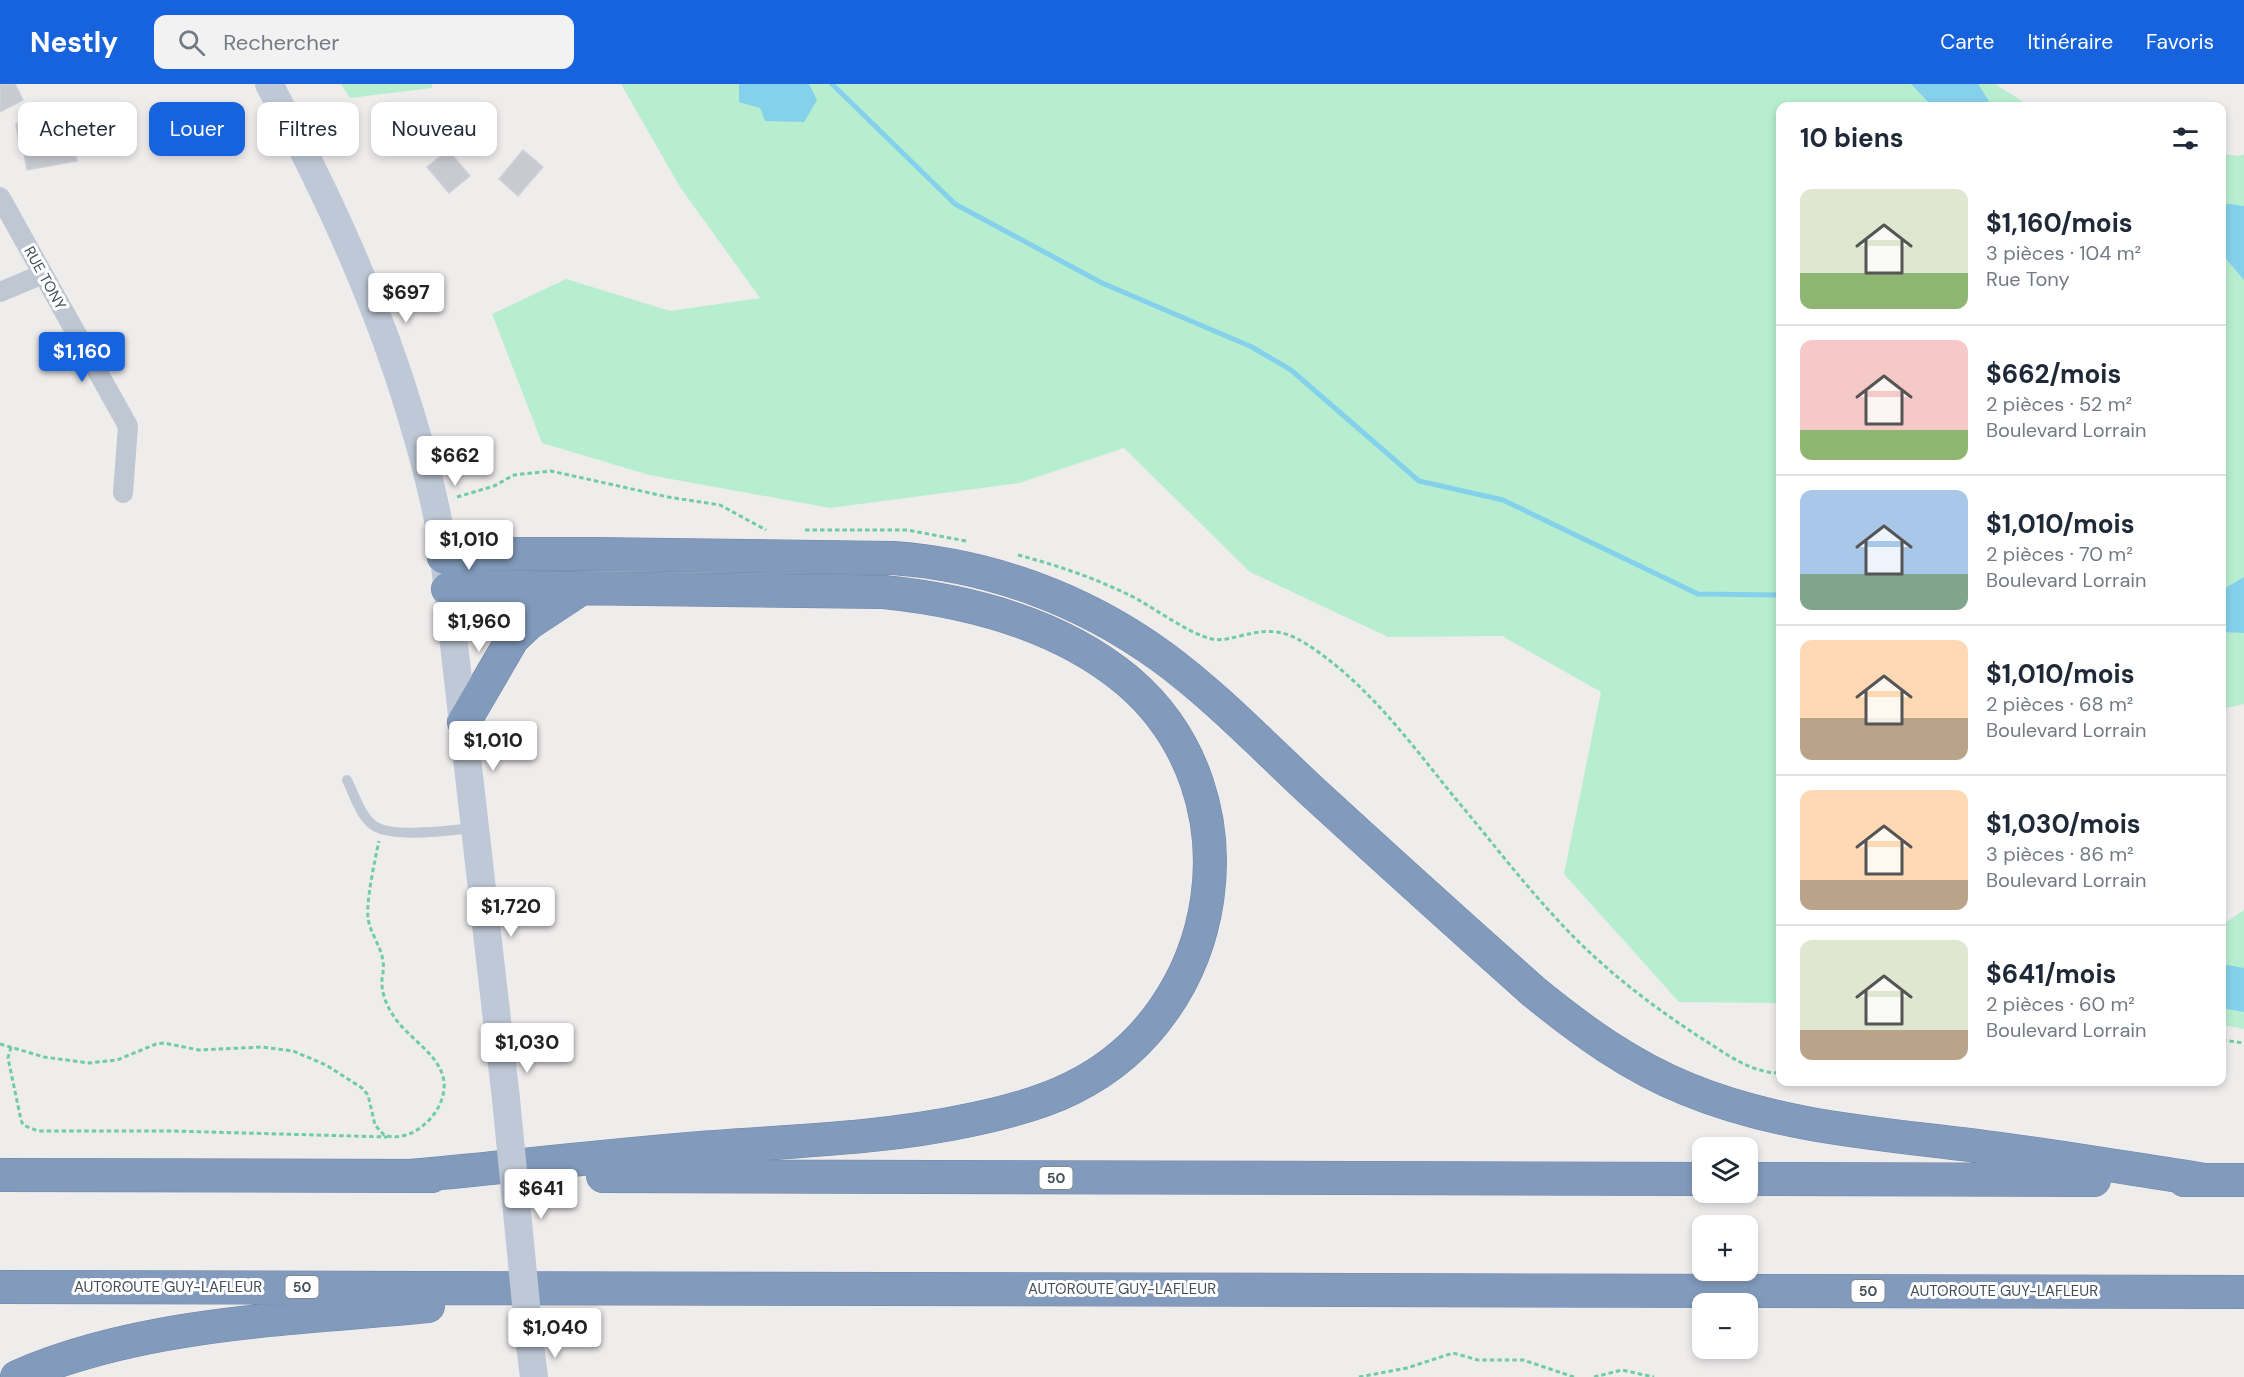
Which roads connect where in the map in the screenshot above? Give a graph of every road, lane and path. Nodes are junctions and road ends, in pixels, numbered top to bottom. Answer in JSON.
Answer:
{"nodes":[{"id":1,"x":269,"y":84,"type":"edge"},
{"id":2,"x":0,"y":197,"type":"edge"},
{"id":3,"x":43,"y":274,"type":"junction"},
{"id":4,"x":0,"y":292,"type":"edge"},
{"id":5,"x":123,"y":493,"type":"dead end"},
{"id":6,"x":444,"y":557,"type":"junction"},
{"id":7,"x":448,"y":589,"type":"junction"},
{"id":8,"x":579,"y":590,"type":"junction"},
{"id":9,"x":464,"y":722,"type":"junction"},
{"id":10,"x":347,"y":780,"type":"dead end"},
{"id":11,"x":475,"y":828,"type":"junction"},
{"id":12,"x":381,"y":829,"type":"junction"},
{"id":13,"x":2226,"y":1041,"type":"edge"},
{"id":14,"x":2244,"y":1043,"type":"edge"},
{"id":15,"x":0,"y":1044,"type":"edge"},
{"id":16,"x":11,"y":1047,"type":"junction"},
{"id":17,"x":388,"y":1137,"type":"junction"},
{"id":18,"x":0,"y":1175,"type":"edge"},
{"id":19,"x":410,"y":1176,"type":"junction"},
{"id":20,"x":1692,"y":1179,"type":"edge"},
{"id":21,"x":1758,"y":1179,"type":"edge"},
{"id":22,"x":2205,"y":1180,"type":"junction"},
{"id":23,"x":2244,"y":1180,"type":"edge"},
{"id":24,"x":0,"y":1287,"type":"edge"},
{"id":25,"x":603,"y":1288,"type":"junction"},
{"id":26,"x":2244,"y":1292,"type":"edge"},
{"id":27,"x":17,"y":1377,"type":"edge"},
{"id":28,"x":534,"y":1377,"type":"edge"},
{"id":29,"x":1359,"y":1377,"type":"edge"},
{"id":30,"x":1574,"y":1377,"type":"edge"},
{"id":31,"x":1594,"y":1377,"type":"edge"},
{"id":32,"x":1654,"y":1377,"type":"edge"}],
"edges":[{"from":1,"to":6,"type":"main road"},
{"from":2,"to":3,"type":"street","name":"RUE TONY"},
{"from":3,"to":4,"type":"street"},
{"from":3,"to":5,"type":"street","name":"RUE TONY"},
{"from":6,"to":7,"type":"main road"},
{"from":6,"to":22,"type":"highway"},
{"from":7,"to":8,"type":"highway"},
{"from":7,"to":9,"type":"main road"},
{"from":8,"to":9,"type":"highway"},
{"from":8,"to":19,"type":"highway"},
{"from":9,"to":11,"type":"main road"},
{"from":10,"to":12,"type":"lane"},
{"from":11,"to":12,"type":"lane"},
{"from":11,"to":28,"type":"main road","bridge":true},
{"from":12,"to":17,"type":"path"},
{"from":13,"to":14,"type":"path"},
{"from":15,"to":16,"type":"path"},
{"from":16,"to":17,"type":"path"},
{"from":16,"to":17,"type":"path"},
{"from":18,"to":19,"type":"highway","number":"50"},
{"from":19,"to":20,"type":"highway","number":"50"},
{"from":21,"to":22,"type":"highway"},
{"from":22,"to":23,"type":"highway"},
{"from":24,"to":25,"type":"highway","name":"AUTOROUTE GUY-LAFLEUR","number":"50"},
{"from":25,"to":26,"type":"highway","name":"AUTOROUTE GUY-LAFLEUR","number":"50"},
{"from":25,"to":27,"type":"highway"},
{"from":29,"to":30,"type":"path"},
{"from":31,"to":32,"type":"path"}]}
